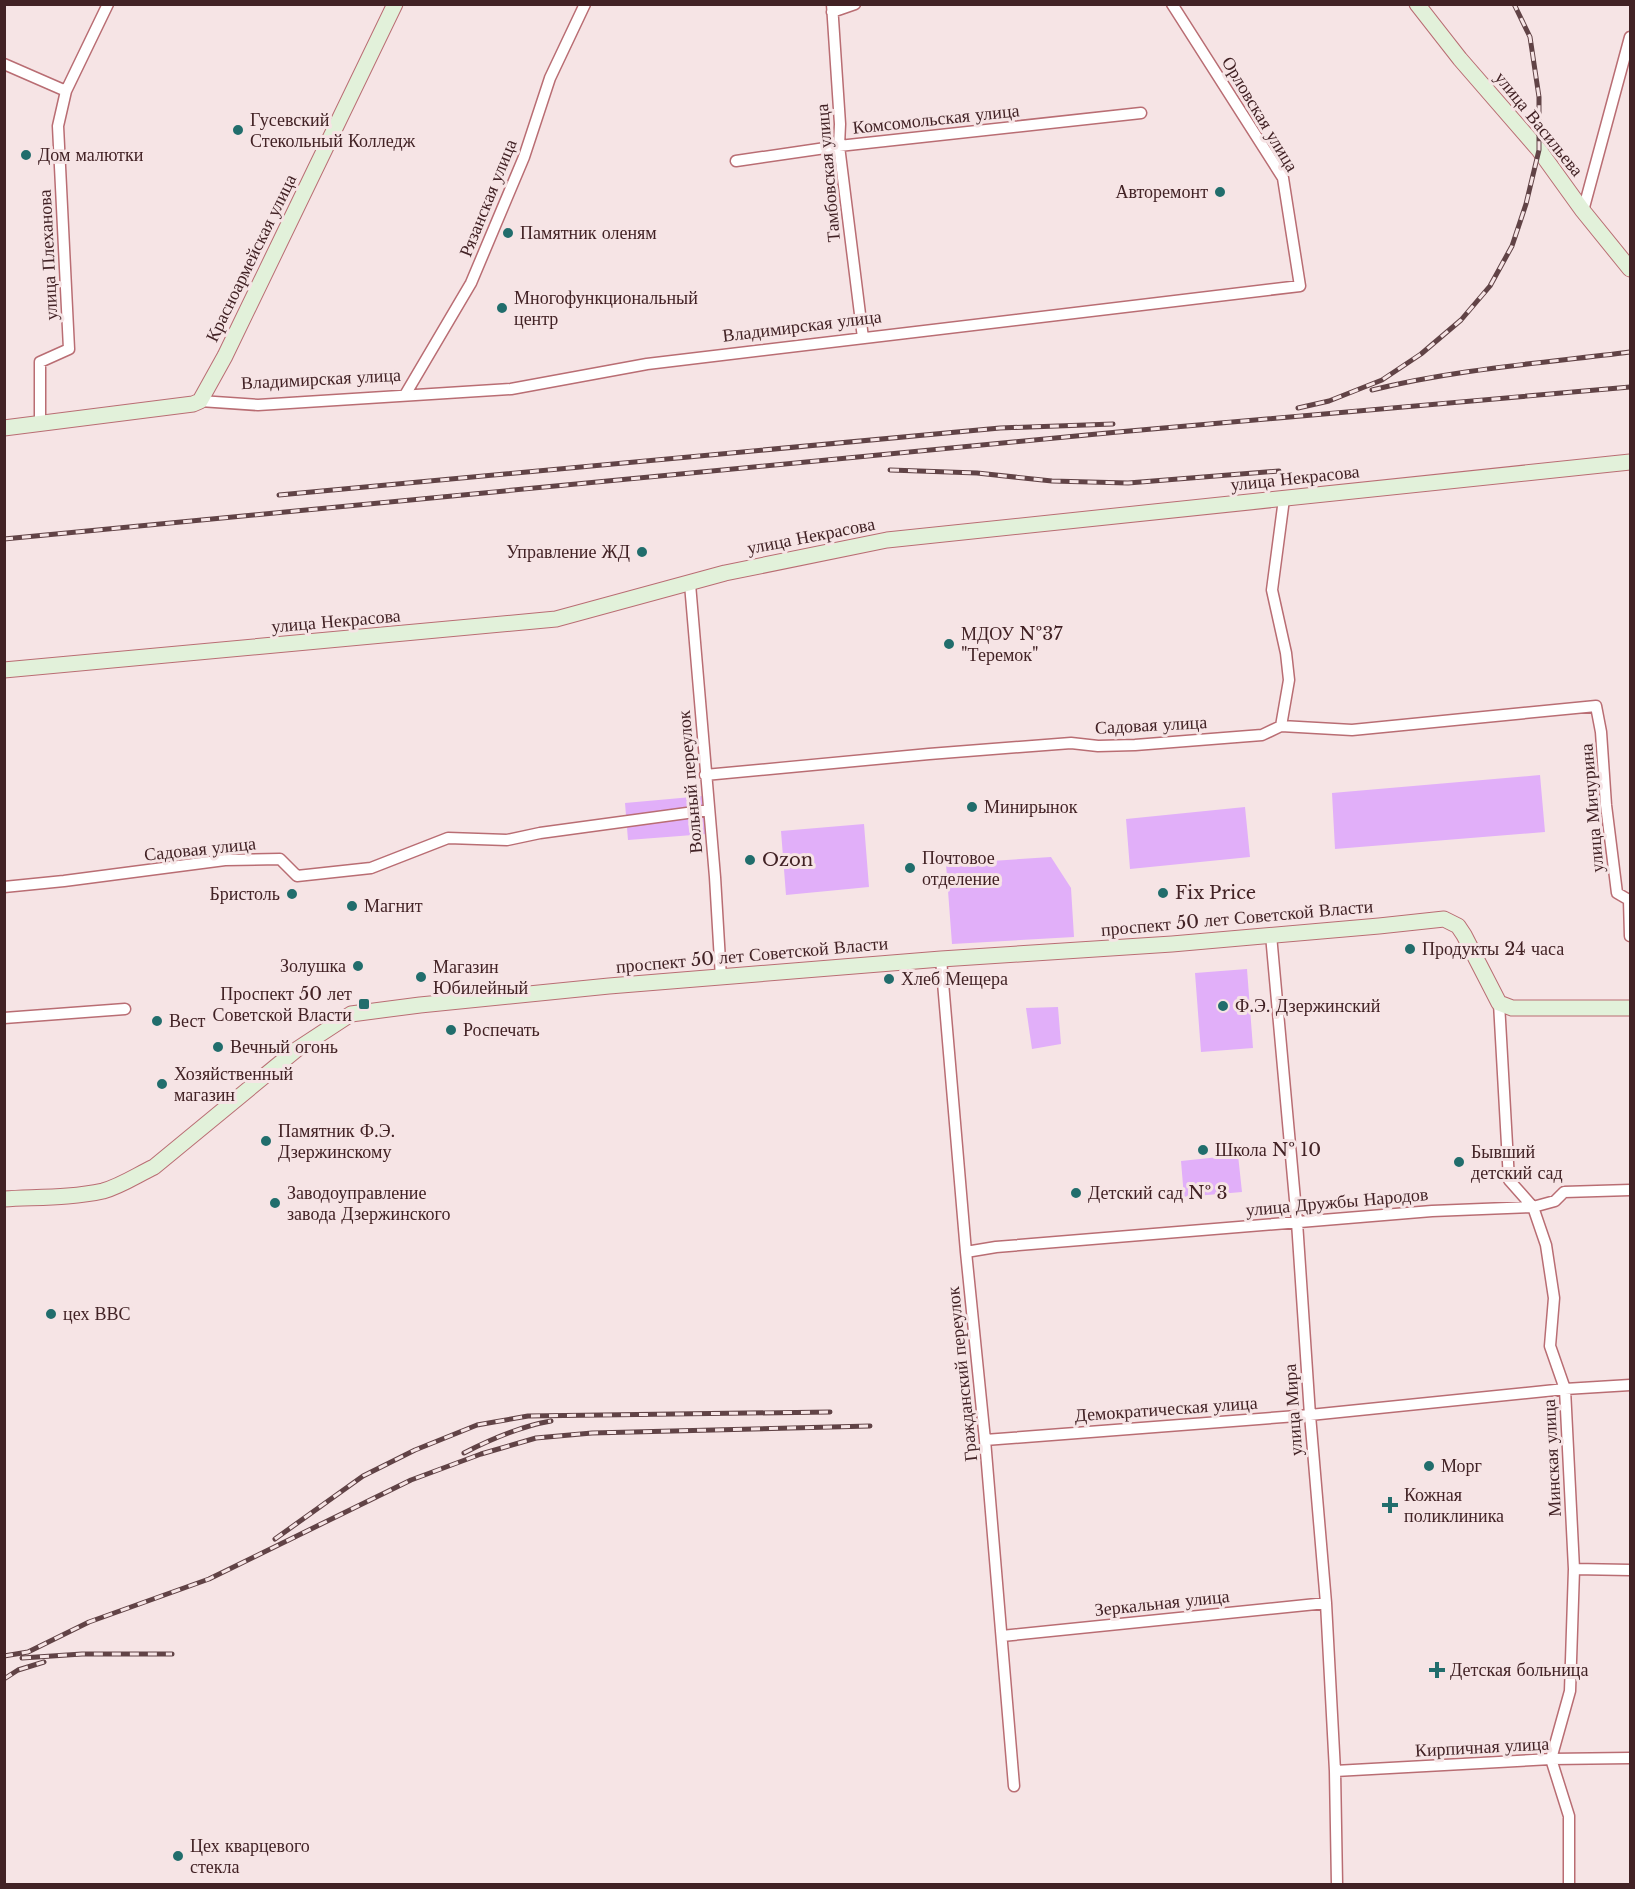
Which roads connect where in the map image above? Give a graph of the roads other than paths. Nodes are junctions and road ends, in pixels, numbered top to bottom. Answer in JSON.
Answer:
{"nodes":[{"id":1,"x":108,"y":4,"type":"edge"},
{"id":2,"x":395,"y":4,"type":"edge"},
{"id":3,"x":585,"y":4,"type":"edge"},
{"id":4,"x":855,"y":4,"type":"edge"},
{"id":5,"x":1172,"y":4,"type":"edge"},
{"id":6,"x":1417,"y":4,"type":"edge"},
{"id":7,"x":832,"y":8,"type":"edge"},
{"id":8,"x":1630,"y":36,"type":"edge"},
{"id":9,"x":4,"y":64,"type":"edge"},
{"id":10,"x":66,"y":91,"type":"junction"},
{"id":11,"x":1141,"y":113,"type":"dead end"},
{"id":12,"x":839,"y":146,"type":"junction"},
{"id":13,"x":736,"y":160,"type":"dead end"},
{"id":14,"x":1583,"y":211,"type":"junction"},
{"id":15,"x":1630,"y":269,"type":"edge"},
{"id":16,"x":1300,"y":286,"type":"joint"},
{"id":17,"x":863,"y":338,"type":"junction"},
{"id":18,"x":405,"y":395,"type":"junction"},
{"id":19,"x":200,"y":401,"type":"junction"},
{"id":20,"x":40,"y":424,"type":"junction"},
{"id":21,"x":4,"y":428,"type":"edge"},
{"id":22,"x":1630,"y":462,"type":"edge"},
{"id":23,"x":1284,"y":499,"type":"junction"},
{"id":24,"x":690,"y":584,"type":"junction"},
{"id":25,"x":4,"y":670,"type":"edge"},
{"id":26,"x":1596,"y":706,"type":"joint"},
{"id":27,"x":1281,"y":726,"type":"junction"},
{"id":28,"x":705,"y":775,"type":"junction"},
{"id":29,"x":709,"y":810,"type":"junction"},
{"id":30,"x":4,"y":887,"type":"edge"},
{"id":31,"x":1271,"y":935,"type":"junction"},
{"id":32,"x":1630,"y":936,"type":"edge"},
{"id":33,"x":941,"y":959,"type":"junction"},
{"id":34,"x":721,"y":978,"type":"junction"},
{"id":35,"x":1506,"y":1005,"type":"junction"},
{"id":36,"x":1630,"y":1008,"type":"edge"},
{"id":37,"x":124,"y":1009,"type":"dead end"},
{"id":38,"x":4,"y":1018,"type":"edge"},
{"id":39,"x":1630,"y":1190,"type":"edge"},
{"id":40,"x":4,"y":1199,"type":"edge"},
{"id":41,"x":1533,"y":1207,"type":"junction"},
{"id":42,"x":1297,"y":1222,"type":"junction"},
{"id":43,"x":966,"y":1252,"type":"junction"},
{"id":44,"x":1630,"y":1385,"type":"edge"},
{"id":45,"x":1565,"y":1389,"type":"junction"},
{"id":46,"x":1310,"y":1415,"type":"junction"},
{"id":47,"x":985,"y":1440,"type":"junction"},
{"id":48,"x":1574,"y":1569,"type":"junction"},
{"id":49,"x":1630,"y":1570,"type":"edge"},
{"id":50,"x":1326,"y":1603,"type":"junction"},
{"id":51,"x":1002,"y":1636,"type":"junction"},
{"id":52,"x":1630,"y":1758,"type":"edge"},
{"id":53,"x":1551,"y":1760,"type":"junction"},
{"id":54,"x":1335,"y":1771,"type":"junction"},
{"id":55,"x":1014,"y":1786,"type":"dead end"},
{"id":56,"x":1337,"y":1884,"type":"edge"},
{"id":57,"x":1569,"y":1884,"type":"edge"}],
"edges":[{"from":1,"to":10,"type":"street","name":"улица Плеханова"},
{"from":2,"to":19,"type":"street","name":"Красноармейская улица"},
{"from":3,"to":18,"type":"street","name":"Рязанская улица"},
{"from":4,"to":7,"type":"street"},
{"from":5,"to":16,"type":"street","name":"Орловская улица"},
{"from":6,"to":14,"type":"street","name":"улица Васильева"},
{"from":7,"to":12,"type":"street","name":"Тамбовская улица"},
{"from":8,"to":14,"type":"street"},
{"from":9,"to":10,"type":"street"},
{"from":10,"to":20,"type":"street","name":"улица Плеханова"},
{"from":11,"to":12,"type":"street","name":"Комсомольская улица"},
{"from":12,"to":13,"type":"street","name":"Комсомольская улица"},
{"from":12,"to":17,"type":"street","name":"Тамбовская улица"},
{"from":14,"to":15,"type":"street","name":"улица Васильева"},
{"from":16,"to":17,"type":"street","name":"Владимирская улица"},
{"from":17,"to":18,"type":"street","name":"Владимирская улица"},
{"from":18,"to":19,"type":"street","name":"Владимирская улица"},
{"from":19,"to":20,"type":"street"},
{"from":20,"to":21,"type":"street"},
{"from":22,"to":23,"type":"street","name":"улица Некрасова"},
{"from":23,"to":24,"type":"street","name":"улица Некрасова"},
{"from":23,"to":27,"type":"street"},
{"from":24,"to":25,"type":"street","name":"улица Некрасова"},
{"from":24,"to":28,"type":"street","name":"Вольный переулок"},
{"from":26,"to":27,"type":"street","name":"Садовая улица"},
{"from":26,"to":32,"type":"street","name":"улица Мичурина"},
{"from":27,"to":28,"type":"street","name":"Садовая улица"},
{"from":28,"to":29,"type":"street","name":"Вольный переулок"},
{"from":29,"to":30,"type":"street","name":"Садовая улица"},
{"from":29,"to":34,"type":"street","name":"Вольный переулок"},
{"from":31,"to":33,"type":"street","name":"проспект 50 лет Советской Власти"},
{"from":31,"to":35,"type":"street","name":"проспект 50 лет Советской Власти"},
{"from":31,"to":42,"type":"street","name":"улица Мира"},
{"from":33,"to":34,"type":"street","name":"проспект 50 лет Советской Власти"},
{"from":33,"to":43,"type":"street","name":"Гражданский переулок"},
{"from":34,"to":40,"type":"street","name":"проспект 50 лет Советской Власти"},
{"from":35,"to":36,"type":"street"},
{"from":35,"to":41,"type":"street","name":"Минская улица"},
{"from":37,"to":38,"type":"street"},
{"from":39,"to":41,"type":"street","name":"улица Дружбы Народов"},
{"from":41,"to":42,"type":"street","name":"улица Дружбы Народов"},
{"from":41,"to":45,"type":"street","name":"Минская улица"},
{"from":42,"to":43,"type":"street","name":"улица Дружбы Народов"},
{"from":42,"to":46,"type":"street","name":"улица Мира"},
{"from":43,"to":47,"type":"street","name":"Гражданский переулок"},
{"from":44,"to":45,"type":"street","name":"Демократическая улица"},
{"from":45,"to":46,"type":"street","name":"Демократическая улица"},
{"from":45,"to":48,"type":"street","name":"Минская улица"},
{"from":46,"to":47,"type":"street","name":"Демократическая улица"},
{"from":46,"to":50,"type":"street","name":"улица Мира"},
{"from":47,"to":51,"type":"street","name":"Гражданский переулок"},
{"from":48,"to":49,"type":"street"},
{"from":48,"to":53,"type":"street","name":"Минская улица"},
{"from":50,"to":51,"type":"street","name":"Зеркальная улица"},
{"from":50,"to":54,"type":"street","name":"улица Мира"},
{"from":51,"to":55,"type":"street","name":"Гражданский переулок"},
{"from":52,"to":53,"type":"street","name":"Кирпичная улица"},
{"from":53,"to":54,"type":"street","name":"Кирпичная улица"},
{"from":53,"to":57,"type":"street"},
{"from":54,"to":56,"type":"street","name":"улица Мира"}]}
